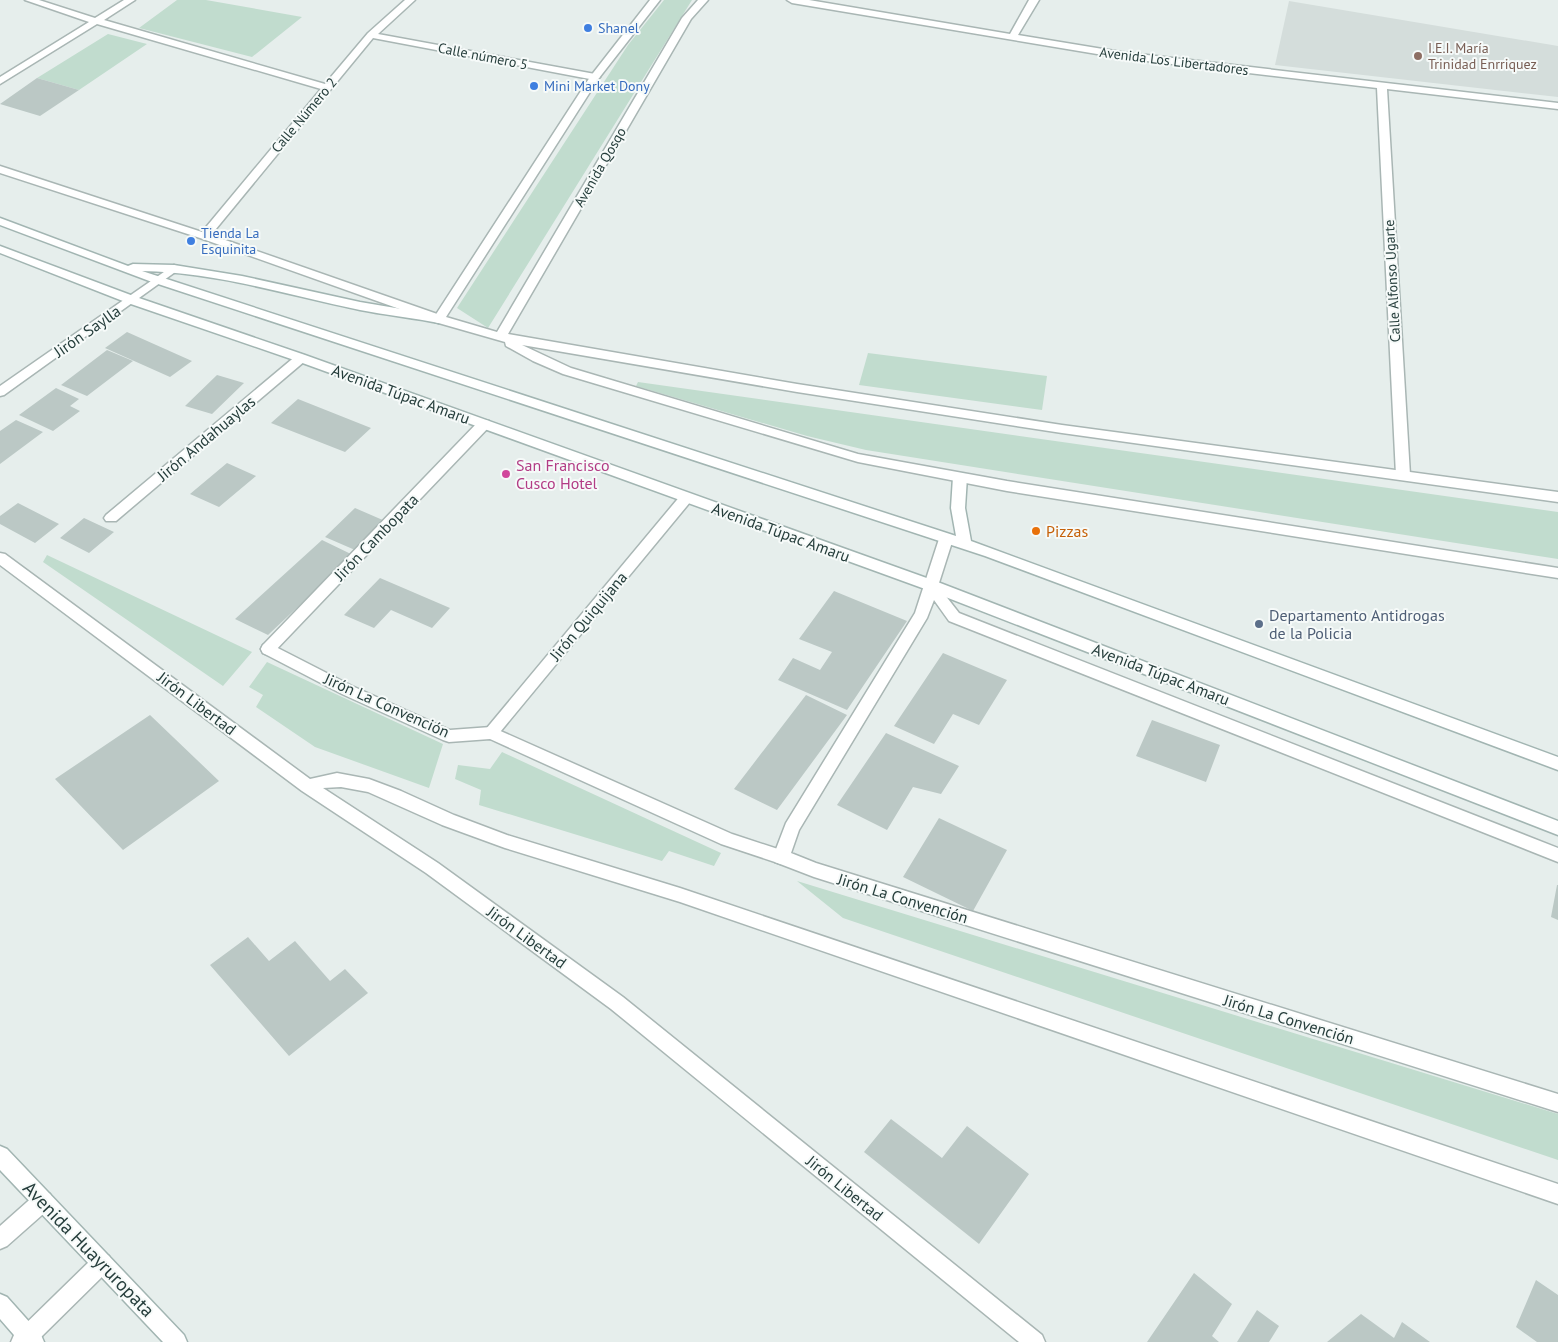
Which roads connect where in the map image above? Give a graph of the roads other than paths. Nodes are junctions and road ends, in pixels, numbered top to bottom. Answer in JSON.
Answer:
{"nodes":[{"id":1,"x":30,"y":0,"type":"edge"},
{"id":2,"x":130,"y":0,"type":"edge"},
{"id":3,"x":410,"y":0,"type":"edge"},
{"id":4,"x":655,"y":0,"type":"edge"},
{"id":5,"x":703,"y":0,"type":"edge"},
{"id":6,"x":792,"y":0,"type":"edge"},
{"id":7,"x":1034,"y":0,"type":"edge"},
{"id":8,"x":96,"y":21,"type":"junction"},
{"id":9,"x":371,"y":35,"type":"junction"},
{"id":10,"x":1012,"y":38,"type":"junction"},
{"id":11,"x":595,"y":77,"type":"junction"},
{"id":12,"x":0,"y":81,"type":"edge"},
{"id":13,"x":1382,"y":86,"type":"junction"},
{"id":14,"x":326,"y":87,"type":"junction"},
{"id":15,"x":1558,"y":106,"type":"edge"},
{"id":16,"x":0,"y":169,"type":"edge"},
{"id":17,"x":0,"y":221,"type":"edge"},
{"id":18,"x":204,"y":236,"type":"junction"},
{"id":19,"x":0,"y":249,"type":"edge"},
{"id":20,"x":122,"y":267,"type":"junction"},
{"id":21,"x":174,"y":268,"type":"junction"},
{"id":22,"x":156,"y":280,"type":"junction"},
{"id":23,"x":132,"y":300,"type":"junction"},
{"id":24,"x":439,"y":319,"type":"junction"},
{"id":25,"x":500,"y":337,"type":"junction"},
{"id":26,"x":301,"y":358,"type":"junction"},
{"id":27,"x":0,"y":392,"type":"edge"},
{"id":28,"x":484,"y":424,"type":"junction"},
{"id":29,"x":1403,"y":475,"type":"junction"},
{"id":30,"x":960,"y":477,"type":"junction"},
{"id":31,"x":1558,"y":497,"type":"edge"},
{"id":32,"x":686,"y":498,"type":"junction"},
{"id":33,"x":111,"y":518,"type":"dead end"},
{"id":34,"x":946,"y":539,"type":"junction"},
{"id":35,"x":965,"y":544,"type":"junction"},
{"id":36,"x":0,"y":558,"type":"edge"},
{"id":37,"x":1558,"y":573,"type":"edge"},
{"id":38,"x":930,"y":585,"type":"junction"},
{"id":39,"x":268,"y":649,"type":"joint"},
{"id":40,"x":490,"y":733,"type":"junction"},
{"id":41,"x":1558,"y":764,"type":"edge"},
{"id":42,"x":308,"y":786,"type":"junction"},
{"id":43,"x":1558,"y":828,"type":"edge"},
{"id":44,"x":1558,"y":855,"type":"edge"},
{"id":45,"x":781,"y":857,"type":"junction"},
{"id":46,"x":1558,"y":1103,"type":"edge"},
{"id":47,"x":0,"y":1156,"type":"edge"},
{"id":48,"x":1558,"y":1194,"type":"edge"},
{"id":49,"x":43,"y":1201,"type":"junction"},
{"id":50,"x":0,"y":1239,"type":"edge"},
{"id":51,"x":102,"y":1263,"type":"junction"},
{"id":52,"x":0,"y":1304,"type":"edge"},
{"id":53,"x":28,"y":1340,"type":"edge"},
{"id":54,"x":177,"y":1342,"type":"edge"},
{"id":55,"x":1035,"y":1342,"type":"edge"}],
"edges":[{"from":1,"to":8,"type":"street"},
{"from":2,"to":8,"type":"street"},
{"from":3,"to":9,"type":"street","name":"Calle Número 2"},
{"from":4,"to":11,"type":"street"},
{"from":5,"to":25,"type":"street","name":"Avenida Qosqo"},
{"from":6,"to":10,"type":"street","name":"Avenida Los Libertadores"},
{"from":7,"to":10,"type":"street"},
{"from":8,"to":12,"type":"street"},
{"from":8,"to":14,"type":"street"},
{"from":9,"to":11,"type":"street","name":"Calle número 5"},
{"from":9,"to":14,"type":"street","name":"Calle Número 2"},
{"from":10,"to":13,"type":"street","name":"Avenida Los Libertadores"},
{"from":11,"to":24,"type":"street"},
{"from":13,"to":15,"type":"street","name":"Avenida Los Libertadores"},
{"from":13,"to":29,"type":"street","name":"Calle Alfonso Ugarte"},
{"from":14,"to":18,"type":"street","name":"Calle Número 2"},
{"from":16,"to":18,"type":"street"},
{"from":17,"to":20,"type":"street","name":"Avenida Túpac Amaru"},
{"from":18,"to":24,"type":"street"},
{"from":19,"to":23,"type":"street","name":"Avenida Túpac Amaru"},
{"from":20,"to":21,"type":"street"},
{"from":20,"to":22,"type":"street","name":"Avenida Túpac Amaru"},
{"from":21,"to":22,"type":"street","name":"Jirón Saylla"},
{"from":21,"to":24,"type":"street"},
{"from":22,"to":23,"type":"street","name":"Jirón Saylla"},
{"from":22,"to":34,"type":"street","name":"Avenida Túpac Amaru"},
{"from":23,"to":26,"type":"street","name":"Avenida Túpac Amaru"},
{"from":23,"to":27,"type":"street","name":"Jirón Saylla"},
{"from":24,"to":25,"type":"street"},
{"from":25,"to":29,"type":"street"},
{"from":25,"to":30,"type":"street"},
{"from":26,"to":28,"type":"street","name":"Avenida Túpac Amaru"},
{"from":26,"to":33,"type":"street","name":"Jirón Andahuaylas"},
{"from":28,"to":32,"type":"street","name":"Avenida Túpac Amaru"},
{"from":28,"to":39,"type":"street","name":"Jirón Cambopata"},
{"from":29,"to":31,"type":"street"},
{"from":30,"to":35,"type":"street"},
{"from":30,"to":37,"type":"street"},
{"from":32,"to":38,"type":"street","name":"Avenida Túpac Amaru"},
{"from":32,"to":40,"type":"street","name":"Jirón Quiquijana"},
{"from":34,"to":35,"type":"street","name":"Avenida Túpac Amaru"},
{"from":34,"to":38,"type":"street"},
{"from":35,"to":41,"type":"street","name":"Avenida Túpac Amaru"},
{"from":36,"to":42,"type":"street","name":"Jirón Libertad"},
{"from":38,"to":43,"type":"street","name":"Avenida Túpac Amaru"},
{"from":38,"to":44,"type":"street"},
{"from":38,"to":45,"type":"street"},
{"from":39,"to":40,"type":"street","name":"Jirón La Convención"},
{"from":40,"to":45,"type":"street","name":"Jirón La Convención"},
{"from":42,"to":48,"type":"street"},
{"from":42,"to":55,"type":"street","name":"Jirón Libertad"},
{"from":45,"to":46,"type":"street","name":"Jirón La Convención"},
{"from":47,"to":49,"type":"street","name":"Avenida Huayruropata"},
{"from":49,"to":50,"type":"street"},
{"from":49,"to":51,"type":"street","name":"Avenida Huayruropata"},
{"from":51,"to":53,"type":"street"},
{"from":51,"to":54,"type":"street","name":"Avenida Huayruropata"},
{"from":52,"to":53,"type":"street"}]}
